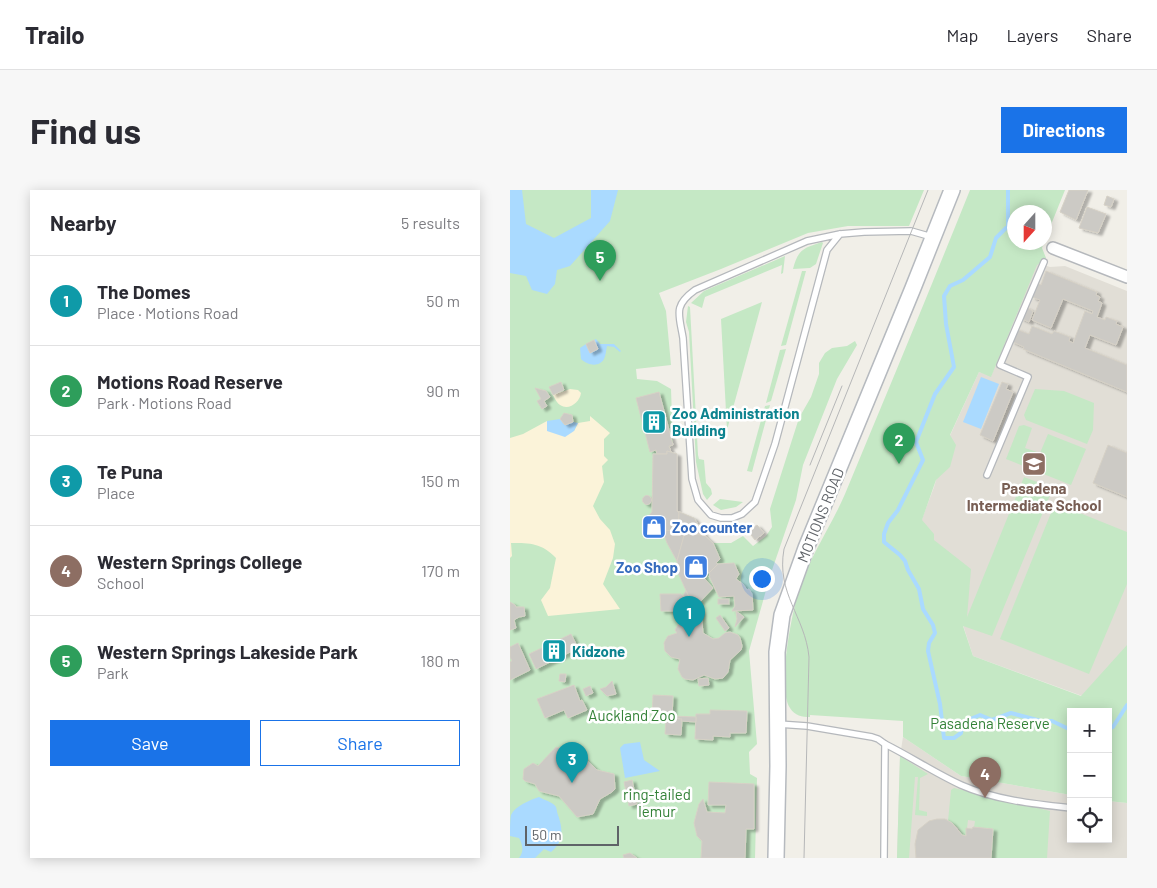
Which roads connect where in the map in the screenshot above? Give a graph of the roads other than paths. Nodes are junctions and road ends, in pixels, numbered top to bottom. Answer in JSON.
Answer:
{"nodes":[{"id":1,"x":952,"y":190,"type":"edge"},
{"id":2,"x":840,"y":234,"type":"junction"},
{"id":3,"x":934,"y":237,"type":"junction"},
{"id":4,"x":1054,"y":248,"type":"dead end"},
{"id":5,"x":1044,"y":262,"type":"dead end"},
{"id":6,"x":1127,"y":277,"type":"edge"},
{"id":7,"x":987,"y":475,"type":"dead end"},
{"id":8,"x":778,"y":724,"type":"junction"},
{"id":9,"x":885,"y":744,"type":"junction"},
{"id":10,"x":1067,"y":808,"type":"edge"},
{"id":11,"x":776,"y":858,"type":"edge"},
{"id":12,"x":884,"y":858,"type":"edge"}],
"edges":[{"from":1,"to":3,"type":"main road","name":"MOTIONS ROAD"},
{"from":2,"to":2,"type":"lane"},
{"from":2,"to":3,"type":"lane"},
{"from":3,"to":8,"type":"main road","name":"MOTIONS ROAD"},
{"from":4,"to":6,"type":"street"},
{"from":5,"to":7,"type":"lane"},
{"from":8,"to":9,"type":"lane"},
{"from":8,"to":11,"type":"main road","name":"MOTIONS ROAD"},
{"from":9,"to":10,"type":"lane"},
{"from":9,"to":12,"type":"lane"}]}
